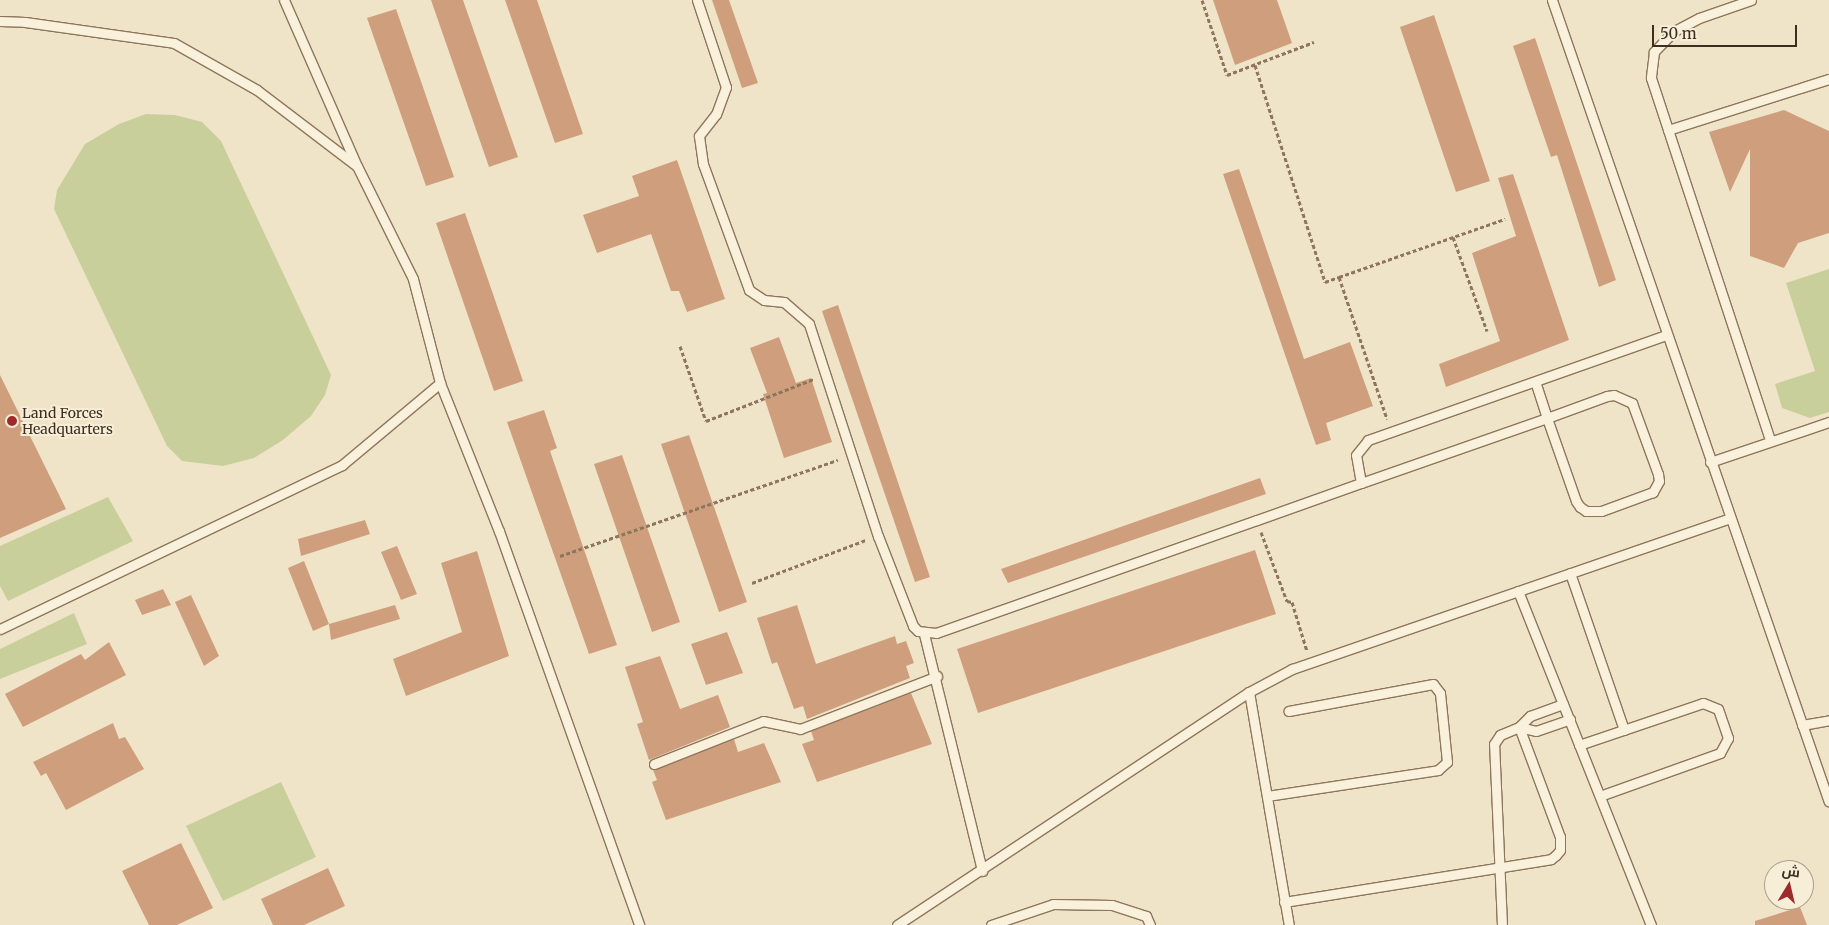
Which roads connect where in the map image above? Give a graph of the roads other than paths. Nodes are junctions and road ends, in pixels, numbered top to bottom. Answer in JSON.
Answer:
{"nodes":[{"id":1,"x":284,"y":0,"type":"edge"},
{"id":2,"x":697,"y":0,"type":"edge"},
{"id":3,"x":1552,"y":0,"type":"edge"},
{"id":4,"x":1751,"y":0,"type":"edge"},
{"id":5,"x":0,"y":21,"type":"edge"},
{"id":6,"x":1829,"y":79,"type":"edge"},
{"id":7,"x":1668,"y":130,"type":"junction"},
{"id":8,"x":357,"y":166,"type":"junction"},
{"id":9,"x":1666,"y":335,"type":"junction"},
{"id":10,"x":1535,"y":382,"type":"junction"},
{"id":11,"x":440,"y":383,"type":"junction"},
{"id":12,"x":1547,"y":418,"type":"junction"},
{"id":13,"x":1829,"y":422,"type":"edge"},
{"id":14,"x":1770,"y":440,"type":"junction"},
{"id":15,"x":1710,"y":462,"type":"junction"},
{"id":16,"x":1362,"y":483,"type":"junction"},
{"id":17,"x":1730,"y":518,"type":"junction"},
{"id":18,"x":1570,"y":573,"type":"junction"},
{"id":19,"x":1518,"y":591,"type":"junction"},
{"id":20,"x":0,"y":629,"type":"edge"},
{"id":21,"x":924,"y":634,"type":"junction"},
{"id":22,"x":937,"y":676,"type":"junction"},
{"id":23,"x":1249,"y":692,"type":"junction"},
{"id":24,"x":1563,"y":704,"type":"junction"},
{"id":25,"x":1289,"y":711,"type":"dead end"},
{"id":26,"x":1570,"y":719,"type":"junction"},
{"id":27,"x":1829,"y":720,"type":"edge"},
{"id":28,"x":1802,"y":725,"type":"junction"},
{"id":29,"x":1519,"y":727,"type":"junction"},
{"id":30,"x":1624,"y":730,"type":"junction"},
{"id":31,"x":1580,"y":745,"type":"junction"},
{"id":32,"x":654,"y":764,"type":"dead end"},
{"id":33,"x":1267,"y":796,"type":"junction"},
{"id":34,"x":1600,"y":796,"type":"junction"},
{"id":35,"x":1829,"y":802,"type":"edge"},
{"id":36,"x":1499,"y":867,"type":"junction"},
{"id":37,"x":982,"y":871,"type":"junction"},
{"id":38,"x":1284,"y":902,"type":"junction"},
{"id":39,"x":639,"y":925,"type":"edge"},
{"id":40,"x":897,"y":925,"type":"edge"},
{"id":41,"x":991,"y":925,"type":"edge"},
{"id":42,"x":1150,"y":925,"type":"edge"},
{"id":43,"x":1289,"y":925,"type":"edge"},
{"id":44,"x":1502,"y":925,"type":"edge"},
{"id":45,"x":1651,"y":925,"type":"edge"}],
"edges":[{"from":1,"to":8,"type":"lane"},
{"from":2,"to":21,"type":"lane"},
{"from":3,"to":9,"type":"lane"},
{"from":4,"to":7,"type":"lane"},
{"from":5,"to":8,"type":"lane"},
{"from":6,"to":7,"type":"lane"},
{"from":7,"to":14,"type":"lane"},
{"from":8,"to":11,"type":"lane"},
{"from":9,"to":10,"type":"lane"},
{"from":9,"to":15,"type":"lane"},
{"from":10,"to":12,"type":"lane"},
{"from":10,"to":16,"type":"lane"},
{"from":11,"to":20,"type":"lane"},
{"from":11,"to":39,"type":"lane"},
{"from":12,"to":12,"type":"lane"},
{"from":12,"to":16,"type":"lane"},
{"from":13,"to":14,"type":"lane"},
{"from":14,"to":15,"type":"lane"},
{"from":15,"to":17,"type":"lane"},
{"from":16,"to":21,"type":"lane"},
{"from":17,"to":18,"type":"lane"},
{"from":17,"to":28,"type":"lane"},
{"from":18,"to":19,"type":"lane"},
{"from":18,"to":30,"type":"lane"},
{"from":19,"to":23,"type":"lane"},
{"from":19,"to":24,"type":"lane"},
{"from":21,"to":22,"type":"lane"},
{"from":22,"to":32,"type":"lane"},
{"from":22,"to":37,"type":"lane"},
{"from":23,"to":33,"type":"lane"},
{"from":23,"to":37,"type":"lane"},
{"from":24,"to":26,"type":"lane"},
{"from":24,"to":29,"type":"lane"},
{"from":25,"to":33,"type":"lane"},
{"from":26,"to":29,"type":"lane"},
{"from":26,"to":31,"type":"lane"},
{"from":27,"to":28,"type":"lane"},
{"from":28,"to":35,"type":"lane"},
{"from":29,"to":36,"type":"lane"},
{"from":29,"to":36,"type":"lane"},
{"from":30,"to":31,"type":"lane"},
{"from":30,"to":34,"type":"lane"},
{"from":31,"to":34,"type":"lane"},
{"from":33,"to":38,"type":"lane"},
{"from":34,"to":45,"type":"lane"},
{"from":36,"to":38,"type":"lane"},
{"from":36,"to":44,"type":"lane"},
{"from":37,"to":40,"type":"lane"},
{"from":38,"to":43,"type":"lane"},
{"from":41,"to":42,"type":"lane"}]}
